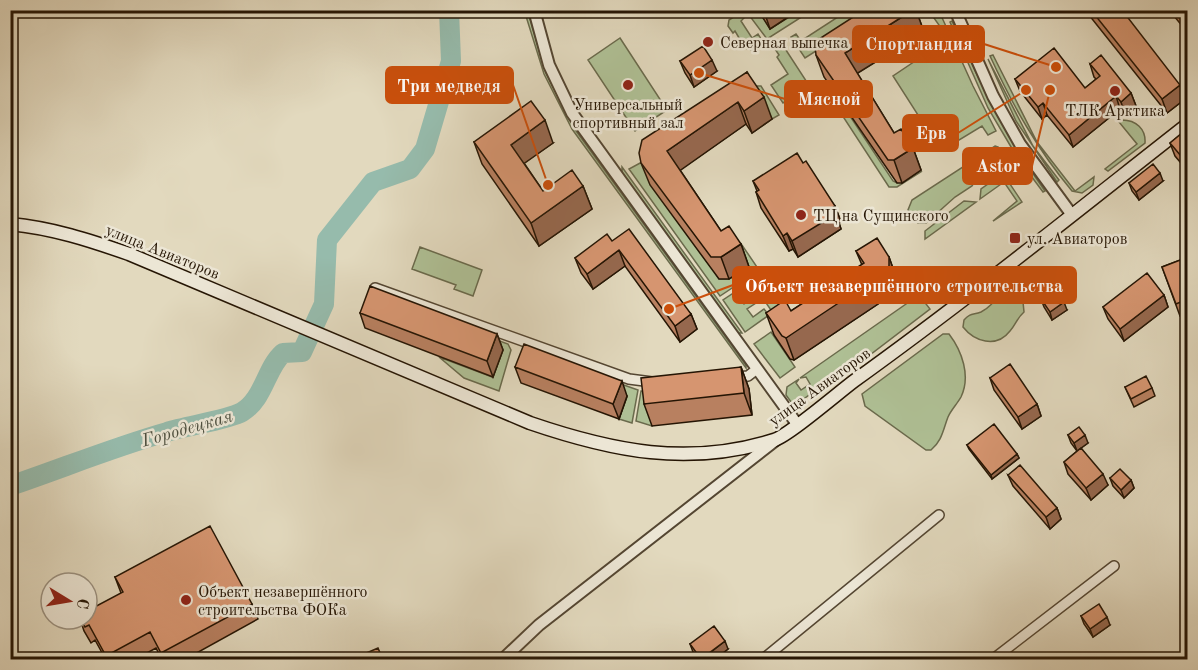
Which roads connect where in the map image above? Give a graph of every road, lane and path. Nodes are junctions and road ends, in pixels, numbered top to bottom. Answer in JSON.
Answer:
{"nodes":[{"id":1,"x":534,"y":10,"type":"edge"},
{"id":2,"x":955,"y":10,"type":"edge"},
{"id":3,"x":1188,"y":124,"type":"edge"},
{"id":4,"x":1072,"y":215,"type":"junction"},
{"id":5,"x":10,"y":224,"type":"edge"},
{"id":6,"x":375,"y":288,"type":"edge"},
{"id":7,"x":757,"y":369,"type":"junction"},
{"id":8,"x":720,"y":378,"type":"edge"},
{"id":9,"x":666,"y":382,"type":"edge"},
{"id":10,"x":796,"y":424,"type":"junction"},
{"id":11,"x":776,"y":440,"type":"junction"},
{"id":12,"x":939,"y":515,"type":"dead end"},
{"id":13,"x":1114,"y":566,"type":"dead end"},
{"id":14,"x":502,"y":660,"type":"edge"},
{"id":15,"x":762,"y":660,"type":"edge"},
{"id":16,"x":992,"y":660,"type":"edge"}],
"edges":[{"from":1,"to":7,"type":"street"},
{"from":2,"to":4,"type":"street"},
{"from":3,"to":4,"type":"main road","name":"улица Авиаторов"},
{"from":4,"to":10,"type":"main road","name":"улица Авиаторов"},
{"from":5,"to":11,"type":"main road","name":"улица Авиаторов"},
{"from":6,"to":9,"type":"street"},
{"from":7,"to":8,"type":"street"},
{"from":7,"to":10,"type":"street"},
{"from":10,"to":11,"type":"main road","name":"улица Авиаторов"},
{"from":11,"to":14,"type":"street"},
{"from":12,"to":15,"type":"street"},
{"from":13,"to":16,"type":"street"}]}
